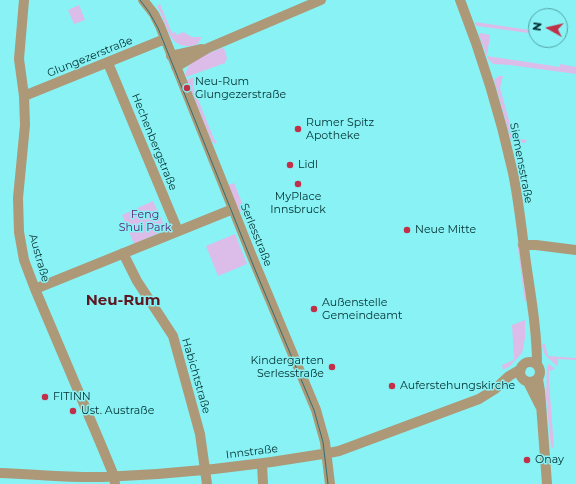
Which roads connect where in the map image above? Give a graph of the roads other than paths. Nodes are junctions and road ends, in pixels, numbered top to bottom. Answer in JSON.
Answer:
{"nodes":[{"id":1,"x":24,"y":0,"type":"edge"},
{"id":2,"x":143,"y":0,"type":"edge"},
{"id":3,"x":321,"y":0,"type":"edge"},
{"id":4,"x":460,"y":0,"type":"edge"},
{"id":5,"x":165,"y":39,"type":"junction"},
{"id":6,"x":208,"y":48,"type":"junction"},
{"id":7,"x":171,"y":56,"type":"junction"},
{"id":8,"x":108,"y":63,"type":"junction"},
{"id":9,"x":176,"y":67,"type":"junction"},
{"id":10,"x":24,"y":96,"type":"junction"},
{"id":11,"x":233,"y":209,"type":"junction"},
{"id":12,"x":178,"y":231,"type":"junction"},
{"id":13,"x":523,"y":245,"type":"junction"},
{"id":14,"x":576,"y":250,"type":"edge"},
{"id":15,"x":123,"y":253,"type":"junction"},
{"id":16,"x":35,"y":289,"type":"junction"},
{"id":17,"x":529,"y":365,"type":"junction"},
{"id":18,"x":538,"y":379,"type":"junction"},
{"id":19,"x":525,"y":381,"type":"junction"},
{"id":20,"x":495,"y":389,"type":"junction"},
{"id":21,"x":541,"y":408,"type":"junction"},
{"id":22,"x":327,"y":454,"type":"junction"},
{"id":23,"x":262,"y":464,"type":"junction"},
{"id":24,"x":206,"y":470,"type":"junction"},
{"id":25,"x":0,"y":473,"type":"edge"},
{"id":26,"x":114,"y":480,"type":"edge"},
{"id":27,"x":207,"y":484,"type":"edge"},
{"id":28,"x":263,"y":484,"type":"edge"},
{"id":29,"x":330,"y":484,"type":"edge"},
{"id":30,"x":548,"y":484,"type":"edge"}],
"edges":[{"from":1,"to":10,"type":"street","name":"Austraße"},
{"from":2,"to":5,"type":"street","name":"Serlesstraße"},
{"from":3,"to":6,"type":"street"},
{"from":4,"to":13,"type":"street","name":"Siemensstraße"},
{"from":5,"to":7,"type":"street","name":"Serlesstraße"},
{"from":5,"to":8,"type":"street","name":"Glungezerstraße"},
{"from":6,"to":7,"type":"street"},
{"from":6,"to":9,"type":"street"},
{"from":7,"to":9,"type":"street","name":"Serlesstraße"},
{"from":8,"to":10,"type":"street","name":"Glungezerstraße"},
{"from":8,"to":12,"type":"street","name":"Hechenbergstraße"},
{"from":9,"to":11,"type":"street","name":"Serlesstraße"},
{"from":10,"to":16,"type":"street","name":"Austraße"},
{"from":11,"to":12,"type":"street"},
{"from":11,"to":22,"type":"street","name":"Serlesstraße"},
{"from":12,"to":15,"type":"street"},
{"from":13,"to":14,"type":"street"},
{"from":13,"to":17,"type":"street","name":"Siemensstraße"},
{"from":15,"to":16,"type":"street"},
{"from":15,"to":24,"type":"street","name":"Habichtstraße"},
{"from":16,"to":26,"type":"street","name":"Austraße"},
{"from":17,"to":18,"type":"street"},
{"from":17,"to":19,"type":"street"},
{"from":17,"to":20,"type":"street","name":"Innstraße"},
{"from":18,"to":19,"type":"street"},
{"from":18,"to":21,"type":"street"},
{"from":19,"to":20,"type":"street","name":"Innstraße"},
{"from":19,"to":21,"type":"street"},
{"from":20,"to":22,"type":"street","name":"Innstraße"},
{"from":21,"to":30,"type":"street"},
{"from":22,"to":23,"type":"street","name":"Innstraße"},
{"from":22,"to":29,"type":"street","name":"Serlesstraße"},
{"from":23,"to":24,"type":"street","name":"Innstraße"},
{"from":23,"to":28,"type":"street"},
{"from":24,"to":26,"type":"street","name":"Innstraße"},
{"from":24,"to":27,"type":"street","name":"Habichtstraße"},
{"from":25,"to":26,"type":"street","name":"Innstraße"}]}
